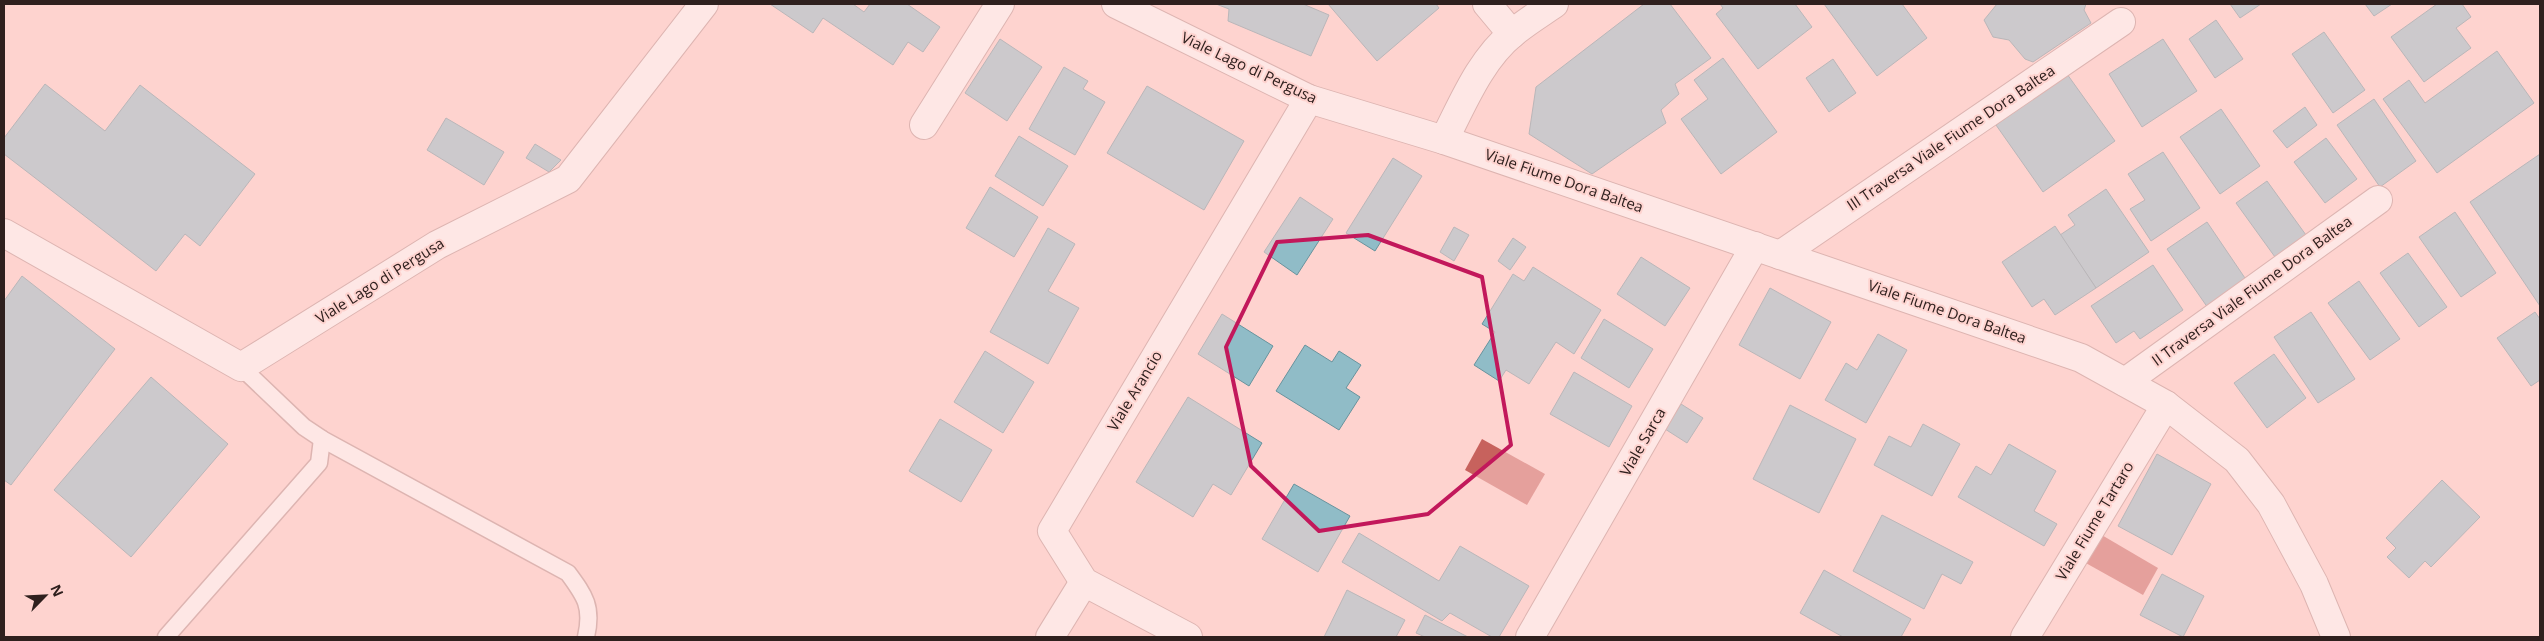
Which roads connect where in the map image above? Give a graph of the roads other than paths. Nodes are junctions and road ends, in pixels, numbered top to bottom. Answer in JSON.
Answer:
{"nodes":[{"id":1,"x":704,"y":4,"type":"edge"},
{"id":2,"x":1000,"y":4,"type":"edge"},
{"id":3,"x":1116,"y":4,"type":"edge"},
{"id":4,"x":1487,"y":4,"type":"edge"},
{"id":5,"x":1554,"y":4,"type":"edge"},
{"id":6,"x":2121,"y":22,"type":"dead end"},
{"id":7,"x":1512,"y":34,"type":"junction"},
{"id":8,"x":1308,"y":99,"type":"junction"},
{"id":9,"x":924,"y":125,"type":"dead end"},
{"id":10,"x":1444,"y":140,"type":"junction"},
{"id":11,"x":2378,"y":200,"type":"dead end"},
{"id":12,"x":4,"y":233,"type":"edge"},
{"id":13,"x":1755,"y":246,"type":"junction"},
{"id":14,"x":1780,"y":255,"type":"junction"},
{"id":15,"x":242,"y":367,"type":"junction"},
{"id":16,"x":2125,"y":382,"type":"junction"},
{"id":17,"x":2166,"y":405,"type":"junction"},
{"id":18,"x":322,"y":439,"type":"junction"},
{"id":19,"x":1084,"y":582,"type":"junction"},
{"id":20,"x":166,"y":637,"type":"edge"},
{"id":21,"x":586,"y":637,"type":"edge"},
{"id":22,"x":1050,"y":637,"type":"edge"},
{"id":23,"x":1188,"y":637,"type":"edge"},
{"id":24,"x":1530,"y":637,"type":"edge"},
{"id":25,"x":2024,"y":637,"type":"edge"},
{"id":26,"x":2336,"y":637,"type":"edge"}],
"edges":[{"from":1,"to":15,"type":"street","name":"Viale Lago di Pergusa"},
{"from":2,"to":9,"type":"street"},
{"from":3,"to":8,"type":"street","name":"Viale Lago di Pergusa"},
{"from":4,"to":7,"type":"street"},
{"from":5,"to":7,"type":"street"},
{"from":6,"to":14,"type":"street","name":"III Traversa Viale Fiume Dora Baltea"},
{"from":7,"to":10,"type":"street"},
{"from":8,"to":10,"type":"street","name":"Viale Lago di Pergusa"},
{"from":8,"to":19,"type":"street","name":"Viale Arancio"},
{"from":10,"to":13,"type":"street","name":"Viale Fiume Dora Baltea"},
{"from":11,"to":16,"type":"street","name":"II Traversa Viale Fiume Dora Baltea"},
{"from":12,"to":15,"type":"street"},
{"from":13,"to":14,"type":"street","name":"Viale Fiume Dora Baltea"},
{"from":13,"to":24,"type":"street","name":"Viale Sarca"},
{"from":14,"to":16,"type":"street","name":"Viale Fiume Dora Baltea"},
{"from":15,"to":18,"type":"lane"},
{"from":16,"to":17,"type":"street","name":"Viale Fiume Dora Baltea"},
{"from":17,"to":25,"type":"street","name":"Viale Fiume Tartaro"},
{"from":17,"to":26,"type":"street","name":"Viale Fiume Dora Baltea"},
{"from":18,"to":20,"type":"lane"},
{"from":18,"to":21,"type":"lane"},
{"from":19,"to":22,"type":"street"},
{"from":19,"to":23,"type":"street"}]}
